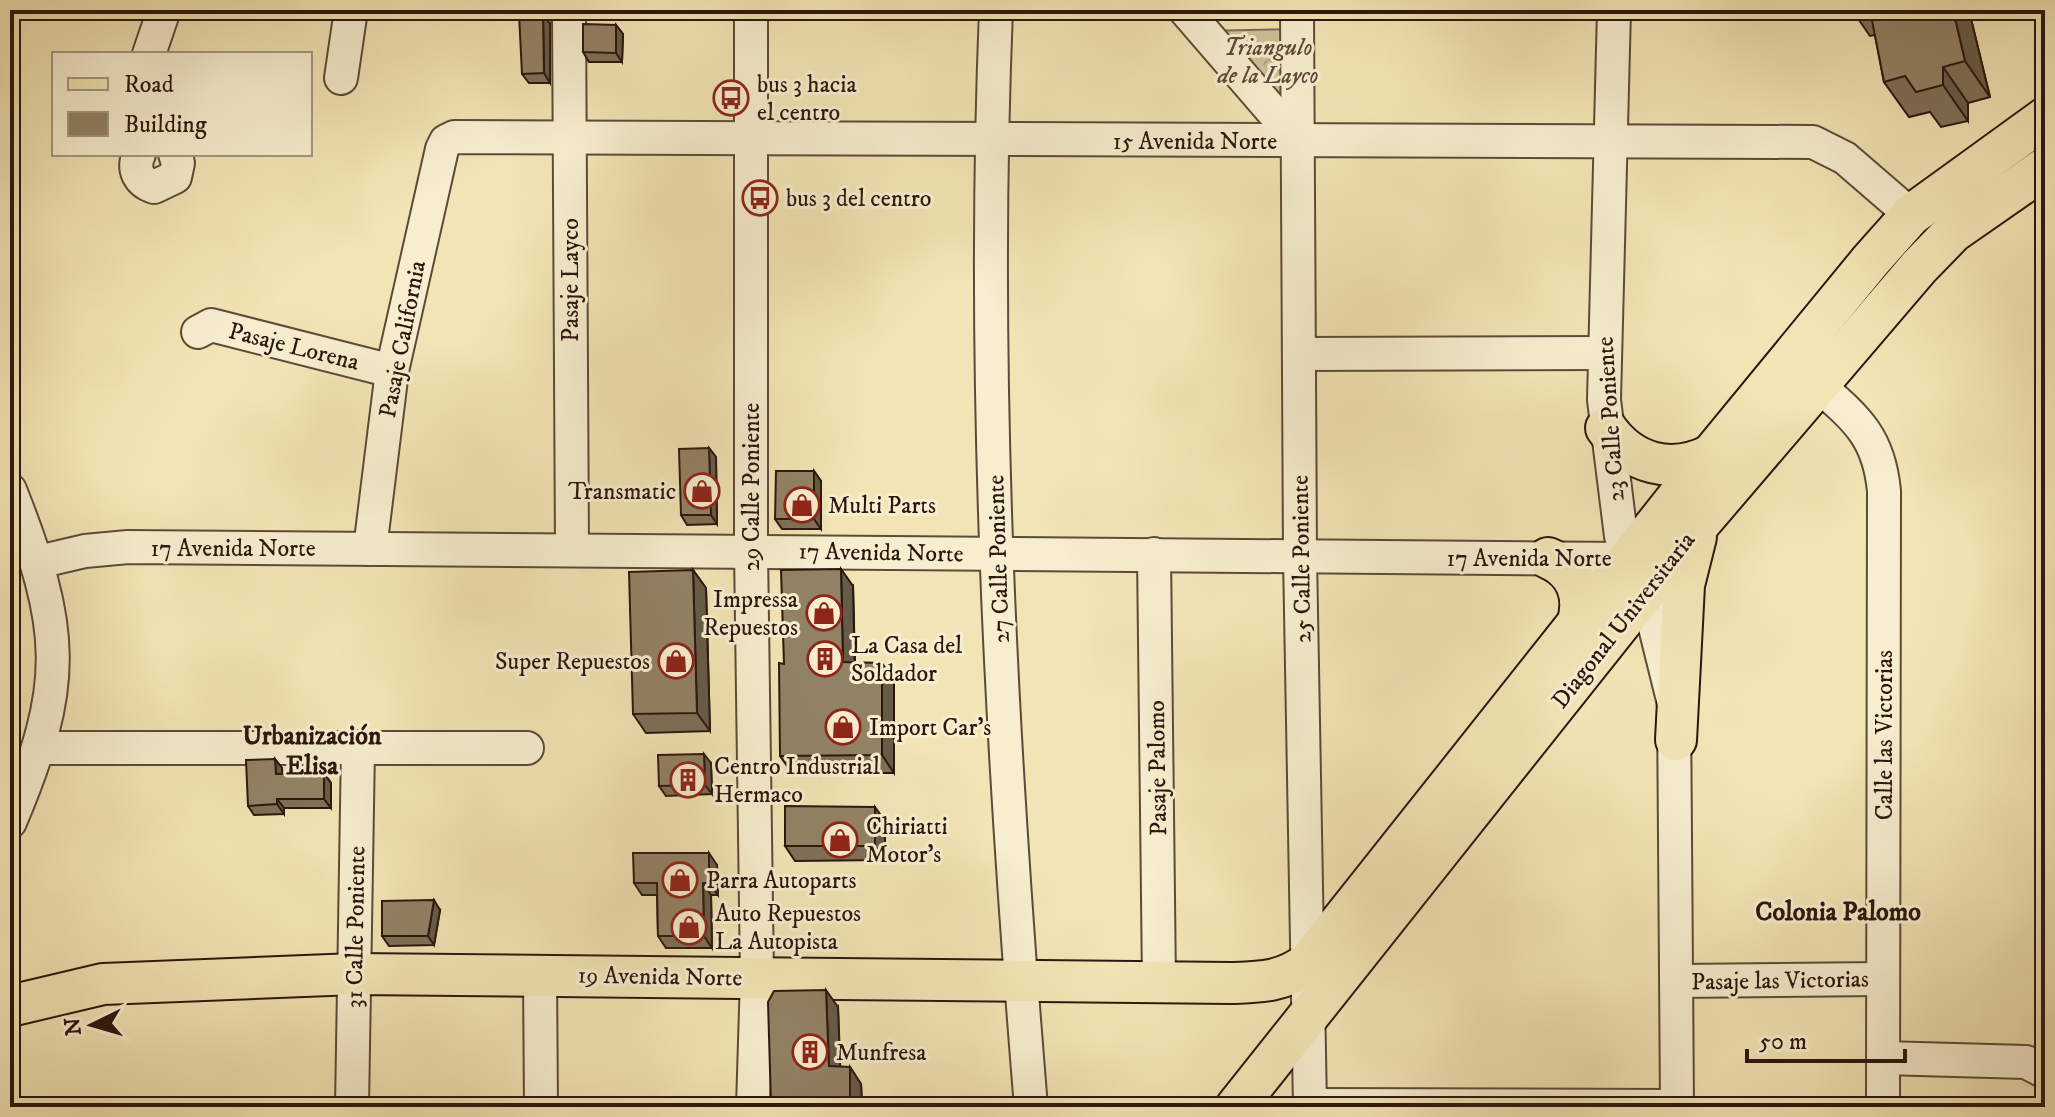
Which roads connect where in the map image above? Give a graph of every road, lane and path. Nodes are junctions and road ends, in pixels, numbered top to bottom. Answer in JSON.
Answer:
{"nodes":[{"id":1,"x":164,"y":10,"type":"edge"},
{"id":2,"x":351,"y":10,"type":"edge"},
{"id":3,"x":569,"y":10,"type":"edge"},
{"id":4,"x":751,"y":10,"type":"edge"},
{"id":5,"x":996,"y":10,"type":"edge"},
{"id":6,"x":1185,"y":10,"type":"edge"},
{"id":7,"x":1297,"y":10,"type":"edge"},
{"id":8,"x":1614,"y":10,"type":"edge"},
{"id":9,"x":150,"y":52,"type":"edge"},
{"id":10,"x":341,"y":78,"type":"dead end"},
{"id":11,"x":2045,"y":118,"type":"edge"},
{"id":12,"x":569,"y":136,"type":"junction"},
{"id":13,"x":752,"y":136,"type":"junction"},
{"id":14,"x":454,"y":137,"type":"joint"},
{"id":15,"x":991,"y":140,"type":"junction"},
{"id":16,"x":1611,"y":141,"type":"junction"},
{"id":17,"x":1299,"y":142,"type":"junction"},
{"id":18,"x":139,"y":156,"type":"edge"},
{"id":19,"x":176,"y":156,"type":"edge"},
{"id":20,"x":2045,"y":168,"type":"edge"},
{"id":21,"x":1911,"y":215,"type":"junction"},
{"id":22,"x":198,"y":332,"type":"dead end"},
{"id":23,"x":1603,"y":353,"type":"junction"},
{"id":24,"x":1299,"y":354,"type":"junction"},
{"id":25,"x":392,"y":371,"type":"junction"},
{"id":26,"x":1819,"y":386,"type":"junction"},
{"id":27,"x":1606,"y":428,"type":"junction"},
{"id":28,"x":1711,"y":455,"type":"junction"},
{"id":29,"x":10,"y":490,"type":"edge"},
{"id":30,"x":1701,"y":522,"type":"junction"},
{"id":31,"x":370,"y":549,"type":"junction"},
{"id":32,"x":572,"y":550,"type":"junction"},
{"id":33,"x":751,"y":551,"type":"junction"},
{"id":34,"x":996,"y":553,"type":"junction"},
{"id":35,"x":1154,"y":554,"type":"junction"},
{"id":36,"x":1300,"y":556,"type":"junction"},
{"id":37,"x":1548,"y":558,"type":"junction"},
{"id":38,"x":38,"y":562,"type":"junction"},
{"id":39,"x":1638,"y":575,"type":"junction"},
{"id":40,"x":1577,"y":625,"type":"junction"},
{"id":41,"x":1676,"y":740,"type":"junction"},
{"id":42,"x":358,"y":747,"type":"junction"},
{"id":43,"x":39,"y":748,"type":"junction"},
{"id":44,"x":527,"y":748,"type":"dead end"},
{"id":45,"x":10,"y":822,"type":"edge"},
{"id":46,"x":1308,"y":963,"type":"junction"},
{"id":47,"x":355,"y":974,"type":"junction"},
{"id":48,"x":540,"y":975,"type":"junction"},
{"id":49,"x":757,"y":977,"type":"junction"},
{"id":50,"x":1882,"y":979,"type":"junction"},
{"id":51,"x":1677,"y":981,"type":"junction"},
{"id":52,"x":1021,"y":983,"type":"junction"},
{"id":53,"x":1159,"y":983,"type":"junction"},
{"id":54,"x":17,"y":1000,"type":"edge"},
{"id":55,"x":1310,"y":1017,"type":"junction"},
{"id":56,"x":1883,"y":1058,"type":"junction"},
{"id":57,"x":2045,"y":1072,"type":"edge"},
{"id":58,"x":1310,"y":1106,"type":"edge"},
{"id":59,"x":352,"y":1107,"type":"edge"},
{"id":60,"x":541,"y":1107,"type":"edge"},
{"id":61,"x":753,"y":1107,"type":"edge"},
{"id":62,"x":1031,"y":1107,"type":"edge"},
{"id":63,"x":1236,"y":1107,"type":"edge"},
{"id":64,"x":1677,"y":1107,"type":"edge"},
{"id":65,"x":1883,"y":1107,"type":"edge"}],
"edges":[{"from":1,"to":9,"type":"street"},
{"from":2,"to":10,"type":"street"},
{"from":3,"to":12,"type":"street","name":"Pasaje Layco"},
{"from":4,"to":13,"type":"street","name":"29 Calle Poniente"},
{"from":5,"to":15,"type":"street","name":"27 Calle Poniente"},
{"from":6,"to":17,"type":"street"},
{"from":7,"to":17,"type":"street","name":"25 Calle Poniente"},
{"from":8,"to":16,"type":"street","name":"23 Calle Poniente"},
{"from":11,"to":21,"type":"main road","name":"Diagonal Universitaria"},
{"from":12,"to":13,"type":"street","name":"15 Avenida Norte"},
{"from":12,"to":14,"type":"street","name":"15 Avenida Norte"},
{"from":12,"to":32,"type":"street","name":"Pasaje Layco"},
{"from":13,"to":15,"type":"street","name":"15 Avenida Norte"},
{"from":13,"to":33,"type":"street","name":"29 Calle Poniente"},
{"from":14,"to":25,"type":"street","name":"Pasaje California"},
{"from":15,"to":17,"type":"street","name":"15 Avenida Norte"},
{"from":15,"to":34,"type":"street","name":"27 Calle Poniente"},
{"from":16,"to":17,"type":"street","name":"15 Avenida Norte"},
{"from":16,"to":21,"type":"street","name":"15 Avenida Norte"},
{"from":16,"to":23,"type":"street","name":"23 Calle Poniente"},
{"from":17,"to":24,"type":"street","name":"25 Calle Poniente"},
{"from":18,"to":19,"type":"street"},
{"from":20,"to":26,"type":"main road","name":"Diagonal Universitaria"},
{"from":21,"to":28,"type":"main road","name":"Diagonal Universitaria"},
{"from":22,"to":25,"type":"street","name":"Pasaje Lorena"},
{"from":23,"to":24,"type":"street"},
{"from":23,"to":27,"type":"street","name":"23 Calle Poniente"},
{"from":24,"to":36,"type":"street","name":"25 Calle Poniente"},
{"from":25,"to":31,"type":"street","name":"Pasaje California"},
{"from":26,"to":30,"type":"main road","name":"Diagonal Universitaria"},
{"from":26,"to":50,"type":"street","name":"Calle las Victorias"},
{"from":27,"to":28,"type":"main road"},
{"from":27,"to":39,"type":"street","name":"23 Calle Poniente"},
{"from":28,"to":39,"type":"main road","name":"Diagonal Universitaria"},
{"from":29,"to":38,"type":"street"},
{"from":30,"to":39,"type":"main road","name":"Diagonal Universitaria"},
{"from":30,"to":41,"type":"main road"},
{"from":31,"to":32,"type":"street","name":"17 Avenida Norte"},
{"from":31,"to":38,"type":"street","name":"17 Avenida Norte"},
{"from":32,"to":33,"type":"street","name":"17 Avenida Norte"},
{"from":33,"to":34,"type":"street","name":"17 Avenida Norte"},
{"from":33,"to":49,"type":"street","name":"29 Calle Poniente"},
{"from":34,"to":35,"type":"street","name":"17 Avenida Norte"},
{"from":34,"to":52,"type":"street","name":"27 Calle Poniente"},
{"from":35,"to":36,"type":"street","name":"17 Avenida Norte"},
{"from":35,"to":53,"type":"street","name":"Pasaje Palomo"},
{"from":36,"to":37,"type":"street","name":"17 Avenida Norte"},
{"from":36,"to":46,"type":"street","name":"25 Calle Poniente"},
{"from":37,"to":39,"type":"street","name":"17 Avenida Norte"},
{"from":37,"to":40,"type":"main road"},
{"from":38,"to":43,"type":"street"},
{"from":39,"to":40,"type":"main road","name":"Diagonal Universitaria"},
{"from":39,"to":41,"type":"street","name":"23 Calle Poniente"},
{"from":39,"to":55,"type":"main road","name":"Diagonal Universitaria"},
{"from":40,"to":46,"type":"main road","name":"Diagonal Universitaria"},
{"from":41,"to":51,"type":"street","name":"23 Calle Poniente"},
{"from":42,"to":43,"type":"street"},
{"from":42,"to":44,"type":"street"},
{"from":42,"to":47,"type":"street","name":"31 Calle Poniente"},
{"from":43,"to":45,"type":"street"},
{"from":46,"to":53,"type":"main road","name":"19 Avenida Norte"},
{"from":46,"to":55,"type":"street","name":"25 Calle Poniente"},
{"from":47,"to":48,"type":"main road","name":"19 Avenida Norte"},
{"from":47,"to":54,"type":"main road","name":"19 Avenida Norte"},
{"from":47,"to":59,"type":"street","name":"31 Calle Poniente"},
{"from":48,"to":49,"type":"main road","name":"19 Avenida Norte"},
{"from":48,"to":60,"type":"street"},
{"from":49,"to":52,"type":"main road","name":"19 Avenida Norte"},
{"from":49,"to":61,"type":"street","name":"29 Calle Poniente"},
{"from":50,"to":51,"type":"street","name":"Pasaje las Victorias"},
{"from":50,"to":56,"type":"street","name":"Calle las Victorias"},
{"from":51,"to":64,"type":"street","name":"23 Calle Poniente"},
{"from":52,"to":53,"type":"main road","name":"19 Avenida Norte"},
{"from":52,"to":62,"type":"street","name":"27 Calle Poniente"},
{"from":55,"to":58,"type":"street","name":"25 Calle Poniente"},
{"from":55,"to":63,"type":"main road","name":"Diagonal Universitaria"},
{"from":56,"to":57,"type":"street"},
{"from":56,"to":65,"type":"street","name":"Calle las Victorias"},
{"from":58,"to":64,"type":"street"}]}
